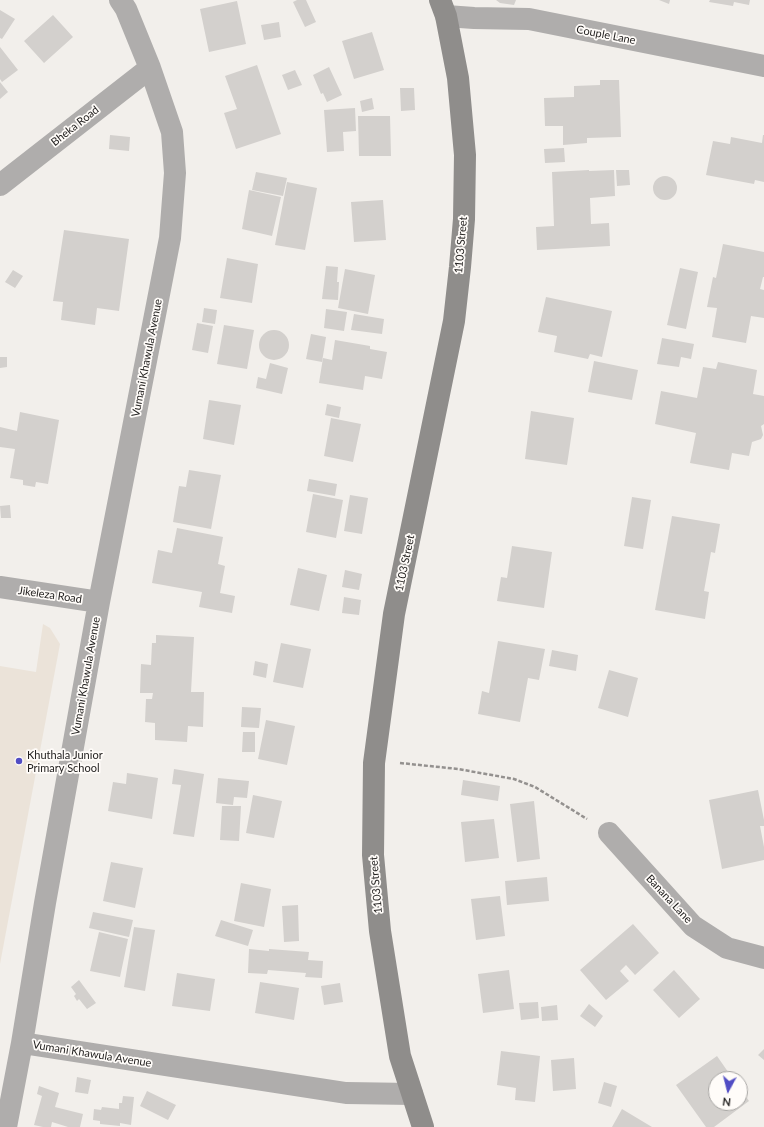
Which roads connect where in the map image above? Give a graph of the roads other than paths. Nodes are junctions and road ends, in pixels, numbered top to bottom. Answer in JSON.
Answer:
{"nodes":[{"id":1,"x":120,"y":0,"type":"edge"},
{"id":2,"x":443,"y":8,"type":"edge"},
{"id":3,"x":764,"y":66,"type":"edge"},
{"id":4,"x":150,"y":68,"type":"junction"},
{"id":5,"x":0,"y":185,"type":"edge"},
{"id":6,"x":0,"y":587,"type":"edge"},
{"id":7,"x":100,"y":602,"type":"junction"},
{"id":8,"x":608,"y":833,"type":"road end"},
{"id":9,"x":764,"y":958,"type":"edge"},
{"id":10,"x":22,"y":1043,"type":"junction"},
{"id":11,"x":412,"y":1094,"type":"junction"},
{"id":12,"x":6,"y":1127,"type":"edge"},
{"id":13,"x":423,"y":1127,"type":"edge"}],
"edges":[{"from":1,"to":4,"type":"street","name":"Vumani Khawula Avenue"},
{"from":2,"to":3,"type":"street","name":"Couple Lane"},
{"from":2,"to":11,"type":"street","name":"1103 Street"},
{"from":4,"to":5,"type":"street","name":"Bheka Road"},
{"from":4,"to":7,"type":"street","name":"Vumani Khawula Avenue"},
{"from":6,"to":7,"type":"street","name":"Jikeleza Road"},
{"from":7,"to":10,"type":"street","name":"Vumani Khawula Avenue"},
{"from":8,"to":9,"type":"street","name":"Banana Lane"},
{"from":10,"to":11,"type":"street","name":"Vumani Khawula Avenue"},
{"from":10,"to":12,"type":"street"},
{"from":11,"to":13,"type":"street","name":"1103 Street"}]}
